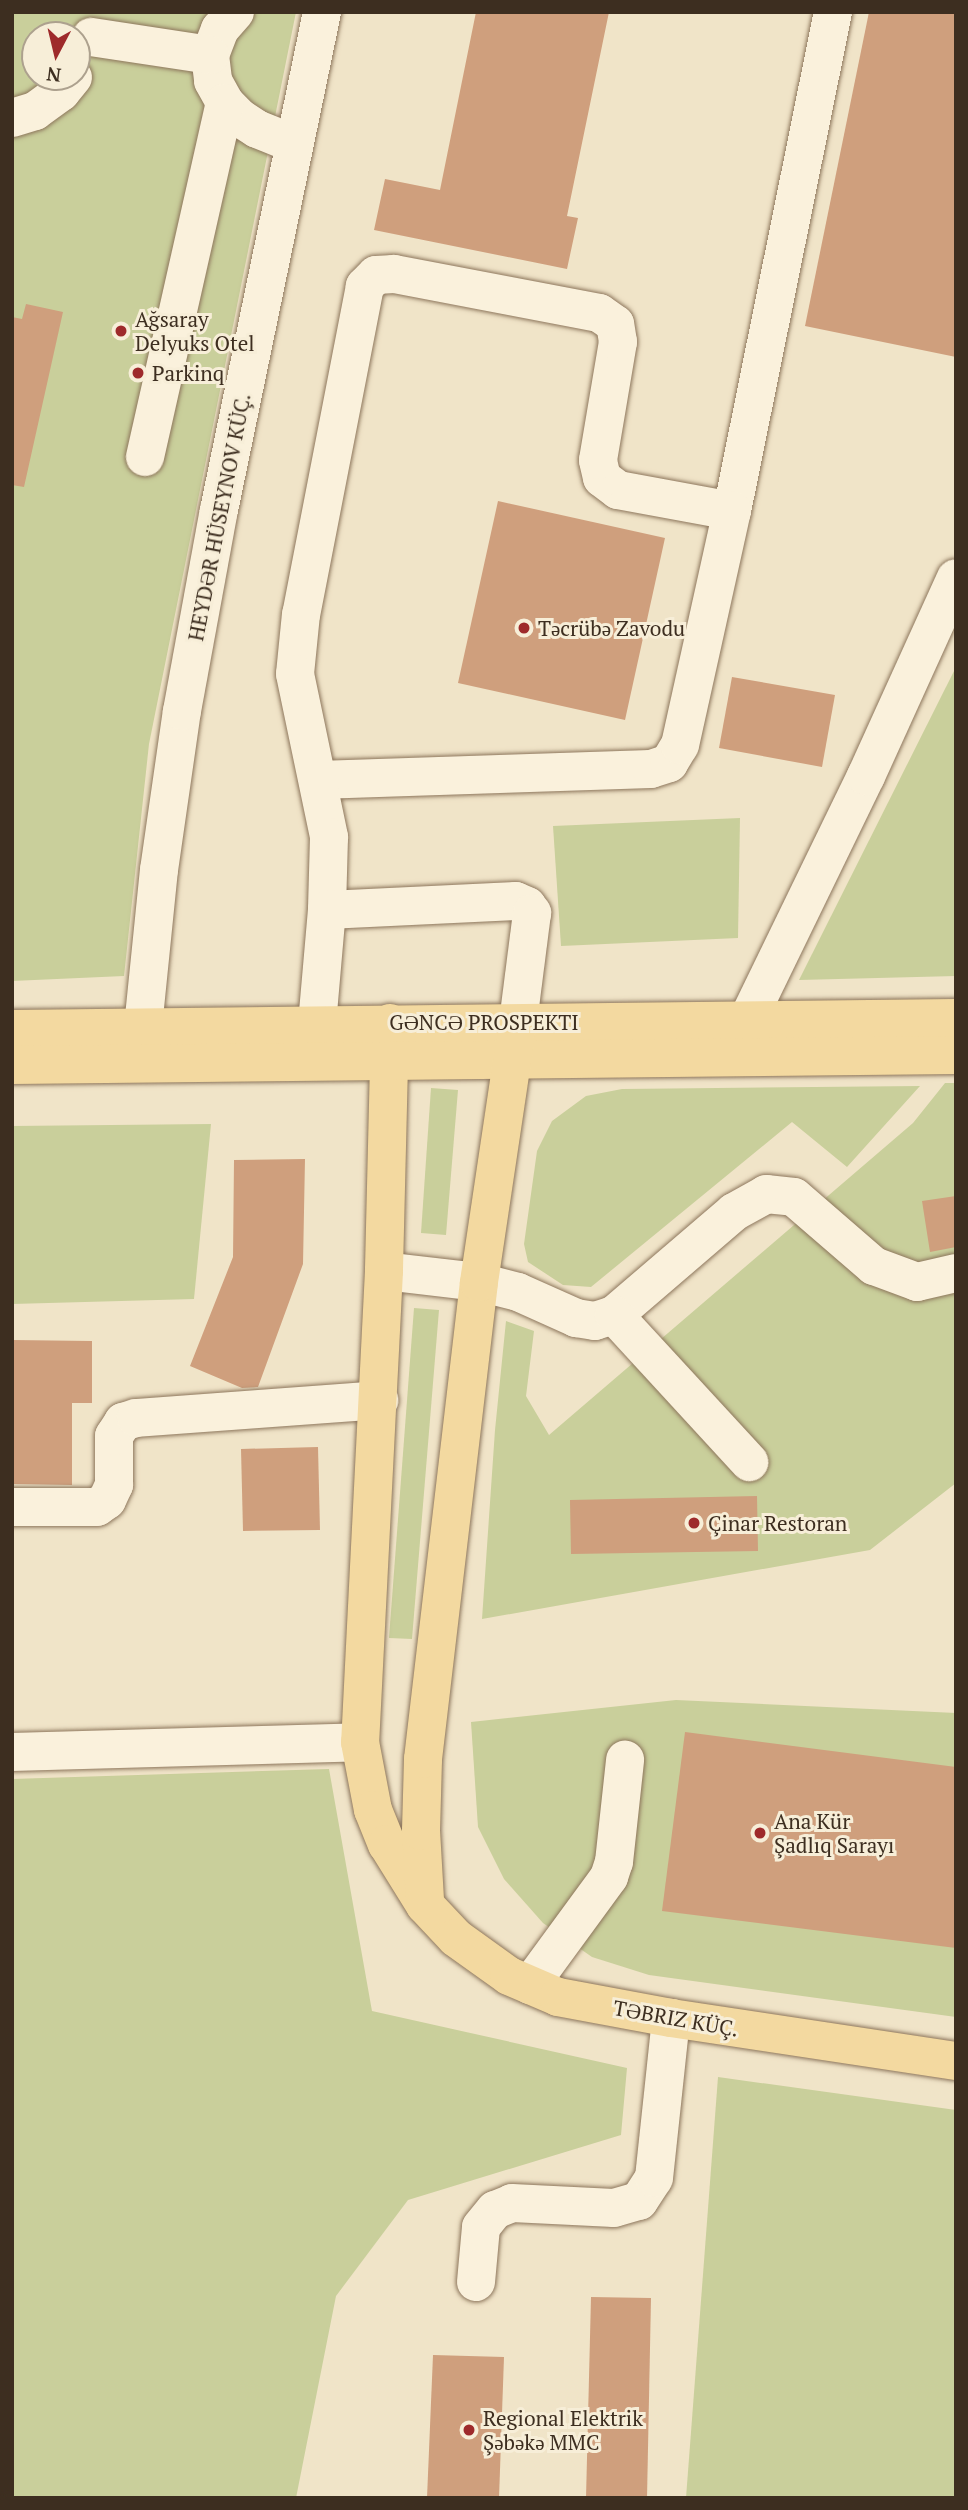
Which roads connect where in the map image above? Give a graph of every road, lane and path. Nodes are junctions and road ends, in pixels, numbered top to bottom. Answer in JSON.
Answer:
{"nodes":[{"id":1,"x":235,"y":12,"type":"edge"},
{"id":2,"x":322,"y":12,"type":"edge"},
{"id":3,"x":833,"y":12,"type":"edge"},
{"id":4,"x":91,"y":41,"type":"edge"},
{"id":5,"x":210,"y":54,"type":"junction"},
{"id":6,"x":62,"y":91,"type":"edge"},
{"id":7,"x":225,"y":103,"type":"junction"},
{"id":8,"x":12,"y":118,"type":"edge"},
{"id":9,"x":295,"y":144,"type":"junction"},
{"id":10,"x":145,"y":457,"type":"dead end"},
{"id":11,"x":732,"y":511,"type":"junction"},
{"id":12,"x":956,"y":578,"type":"edge"},
{"id":13,"x":318,"y":780,"type":"junction"},
{"id":14,"x":327,"y":910,"type":"junction"},
{"id":15,"x":956,"y":1018,"type":"edge"},
{"id":16,"x":747,"y":1021,"type":"junction"},
{"id":17,"x":317,"y":1024,"type":"junction"},
{"id":18,"x":143,"y":1027,"type":"junction"},
{"id":19,"x":12,"y":1029,"type":"edge"},
{"id":20,"x":390,"y":1041,"type":"junction"},
{"id":21,"x":515,"y":1041,"type":"junction"},
{"id":22,"x":956,"y":1055,"type":"edge"},
{"id":23,"x":12,"y":1065,"type":"edge"},
{"id":24,"x":384,"y":1271,"type":"junction"},
{"id":25,"x":956,"y":1273,"type":"edge"},
{"id":26,"x":479,"y":1282,"type":"junction"},
{"id":27,"x":614,"y":1315,"type":"junction"},
{"id":28,"x":379,"y":1400,"type":"junction"},
{"id":29,"x":749,"y":1462,"type":"dead end"},
{"id":30,"x":12,"y":1507,"type":"edge"},
{"id":31,"x":360,"y":1742,"type":"junction"},
{"id":32,"x":12,"y":1752,"type":"edge"},
{"id":33,"x":625,"y":1760,"type":"dead end"},
{"id":34,"x":425,"y":1905,"type":"junction"},
{"id":35,"x":530,"y":1985,"type":"junction"},
{"id":36,"x":671,"y":2018,"type":"junction"},
{"id":37,"x":956,"y":2061,"type":"edge"},
{"id":38,"x":476,"y":2281,"type":"dead end"}],
"edges":[{"from":1,"to":5,"type":"street"},
{"from":2,"to":9,"type":"street","name":"HEYDƏR HÜSEYNOV KÜÇ."},
{"from":3,"to":11,"type":"street"},
{"from":4,"to":5,"type":"street"},
{"from":5,"to":7,"type":"street"},
{"from":6,"to":8,"type":"street"},
{"from":7,"to":9,"type":"street"},
{"from":7,"to":10,"type":"street"},
{"from":9,"to":18,"type":"street","name":"HEYDƏR HÜSEYNOV KÜÇ."},
{"from":11,"to":13,"type":"street"},
{"from":11,"to":13,"type":"street"},
{"from":12,"to":16,"type":"street"},
{"from":13,"to":14,"type":"street"},
{"from":14,"to":17,"type":"street"},
{"from":14,"to":21,"type":"street"},
{"from":15,"to":16,"type":"main road","name":"GƏNCƏ PROSPEKTI"},
{"from":16,"to":21,"type":"main road","name":"GƏNCƏ PROSPEKTI"},
{"from":17,"to":18,"type":"main road","name":"GƏNCƏ PROSPEKTI"},
{"from":17,"to":20,"type":"main road","name":"GƏNCƏ PROSPEKTI"},
{"from":18,"to":19,"type":"main road","name":"GƏNCƏ PROSPEKTI"},
{"from":20,"to":21,"type":"main road","name":"GƏNCƏ PROSPEKTI"},
{"from":20,"to":23,"type":"main road","name":"GƏNCƏ PROSPEKTI"},
{"from":20,"to":24,"type":"main road","name":"TƏBRIZ KÜÇ."},
{"from":21,"to":22,"type":"main road","name":"GƏNCƏ PROSPEKTI"},
{"from":21,"to":26,"type":"main road"},
{"from":24,"to":26,"type":"street"},
{"from":24,"to":28,"type":"main road","name":"TƏBRIZ KÜÇ."},
{"from":25,"to":27,"type":"street"},
{"from":26,"to":27,"type":"street"},
{"from":26,"to":34,"type":"main road"},
{"from":27,"to":29,"type":"street"},
{"from":28,"to":30,"type":"street"},
{"from":28,"to":31,"type":"main road","name":"TƏBRIZ KÜÇ."},
{"from":31,"to":32,"type":"street"},
{"from":31,"to":34,"type":"main road","name":"TƏBRIZ KÜÇ."},
{"from":33,"to":35,"type":"street"},
{"from":34,"to":35,"type":"main road","name":"TƏBRIZ KÜÇ."},
{"from":35,"to":36,"type":"main road","name":"TƏBRIZ KÜÇ."},
{"from":36,"to":37,"type":"main road","name":"TƏBRIZ KÜÇ."},
{"from":36,"to":38,"type":"street"}]}
